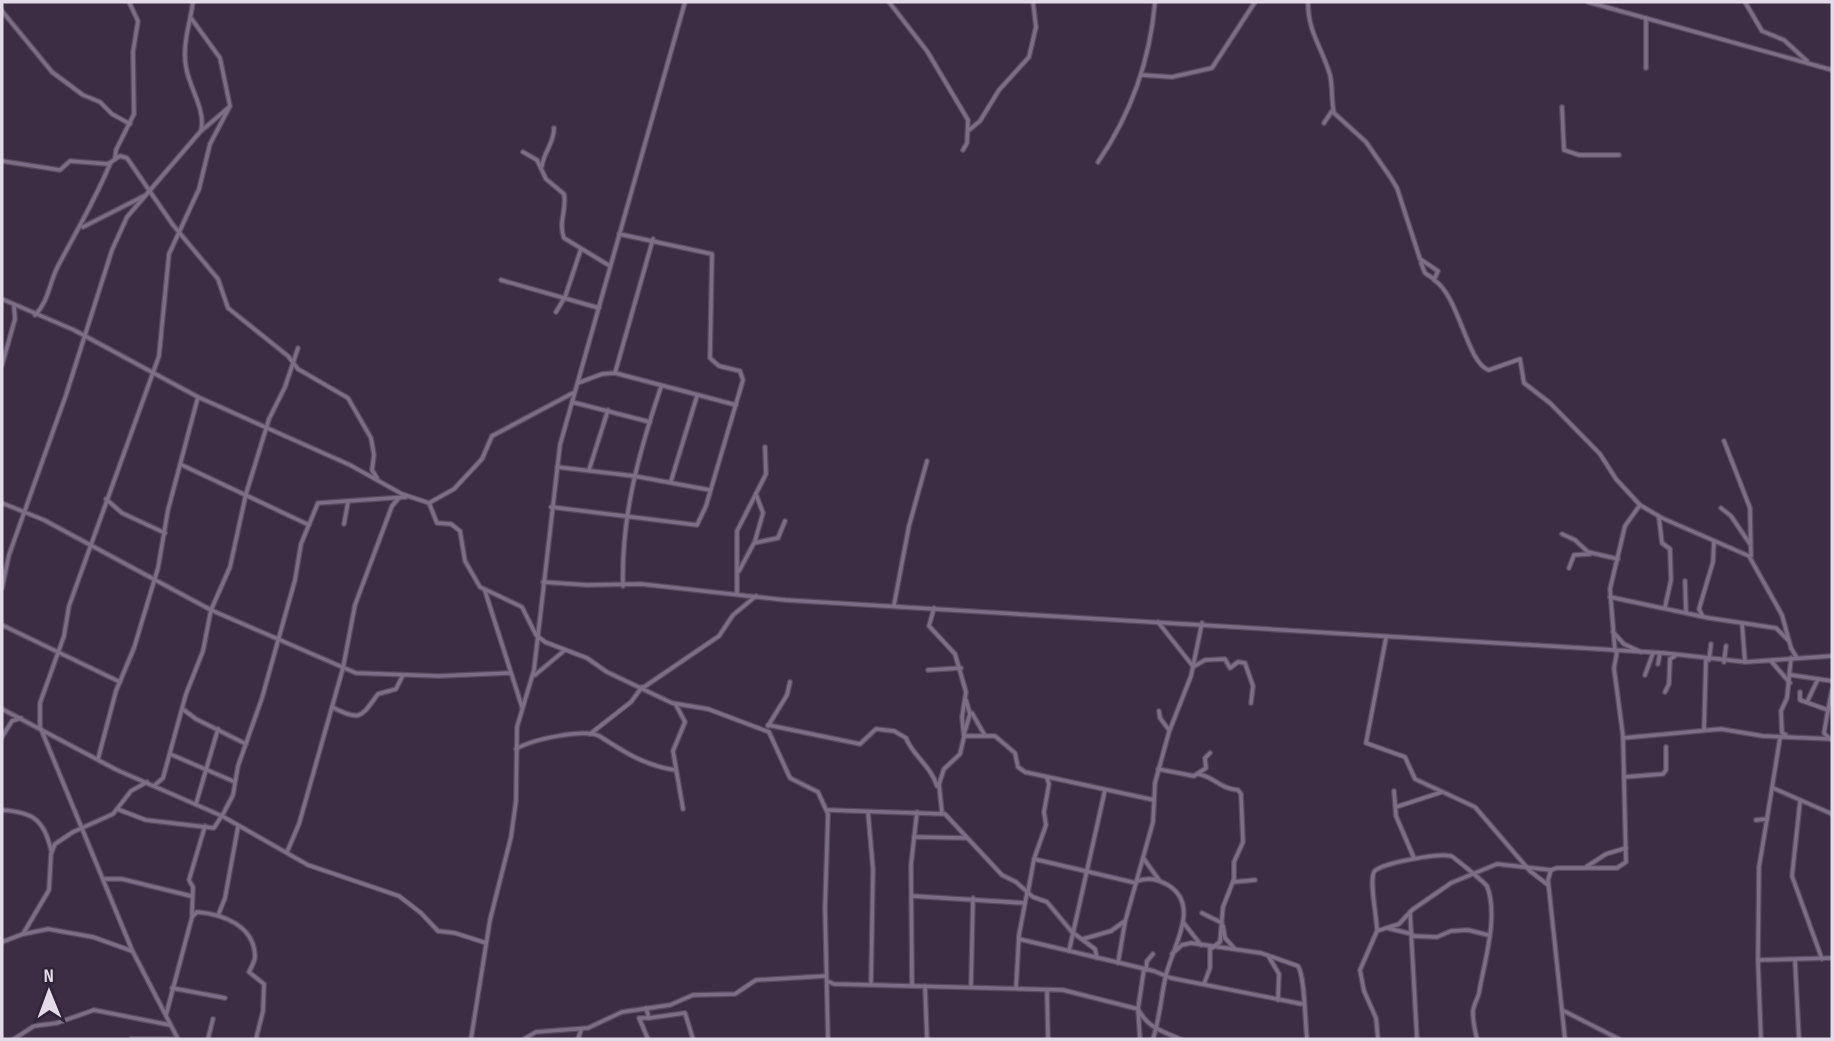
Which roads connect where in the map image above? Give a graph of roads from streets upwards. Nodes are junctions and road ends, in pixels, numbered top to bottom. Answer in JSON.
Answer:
{"nodes":[{"id":1,"x":128,"y":2,"type":"edge"},
{"id":2,"x":193,"y":2,"type":"edge"},
{"id":3,"x":685,"y":2,"type":"edge"},
{"id":4,"x":889,"y":2,"type":"edge"},
{"id":5,"x":1033,"y":2,"type":"edge"},
{"id":6,"x":1155,"y":2,"type":"edge"},
{"id":7,"x":1255,"y":2,"type":"edge"},
{"id":8,"x":1308,"y":2,"type":"edge"},
{"id":9,"x":1588,"y":2,"type":"edge"},
{"id":10,"x":1745,"y":2,"type":"edge"},
{"id":11,"x":1609,"y":4,"type":"edge"},
{"id":12,"x":2,"y":11,"type":"edge"},
{"id":13,"x":191,"y":18,"type":"junction"},
{"id":14,"x":1646,"y":18,"type":"junction"},
{"id":15,"x":1808,"y":63,"type":"junction"},
{"id":16,"x":1646,"y":68,"type":"dead end"},
{"id":17,"x":1832,"y":70,"type":"edge"},
{"id":18,"x":1142,"y":75,"type":"junction"},
{"id":19,"x":229,"y":107,"type":"junction"},
{"id":20,"x":1562,"y":107,"type":"dead end"},
{"id":21,"x":1333,"y":109,"type":"junction"},
{"id":22,"x":1324,"y":123,"type":"dead end"},
{"id":23,"x":130,"y":124,"type":"junction"},
{"id":24,"x":554,"y":128,"type":"dead end"},
{"id":25,"x":968,"y":131,"type":"junction"},
{"id":26,"x":200,"y":132,"type":"junction"},
{"id":27,"x":963,"y":150,"type":"dead end"},
{"id":28,"x":523,"y":152,"type":"dead end"},
{"id":29,"x":1619,"y":155,"type":"dead end"},
{"id":30,"x":115,"y":159,"type":"junction"},
{"id":31,"x":2,"y":161,"type":"edge"},
{"id":32,"x":1098,"y":162,"type":"dead end"},
{"id":33,"x":110,"y":164,"type":"junction"},
{"id":34,"x":542,"y":168,"type":"junction"},
{"id":35,"x":149,"y":195,"type":"junction"},
{"id":36,"x":180,"y":230,"type":"junction"},
{"id":37,"x":79,"y":231,"type":"junction"},
{"id":38,"x":618,"y":234,"type":"junction"},
{"id":39,"x":653,"y":239,"type":"junction"},
{"id":40,"x":581,"y":249,"type":"junction"},
{"id":41,"x":1421,"y":261,"type":"junction"},
{"id":42,"x":610,"y":266,"type":"junction"},
{"id":43,"x":1434,"y":279,"type":"junction"},
{"id":44,"x":501,"y":280,"type":"dead end"},
{"id":45,"x":565,"y":297,"type":"junction"},
{"id":46,"x":2,"y":299,"type":"edge"},
{"id":47,"x":14,"y":306,"type":"junction"},
{"id":48,"x":598,"y":308,"type":"junction"},
{"id":49,"x":556,"y":312,"type":"dead end"},
{"id":50,"x":35,"y":315,"type":"junction"},
{"id":51,"x":84,"y":338,"type":"junction"},
{"id":52,"x":298,"y":348,"type":"dead end"},
{"id":53,"x":293,"y":363,"type":"junction"},
{"id":54,"x":2,"y":365,"type":"edge"},
{"id":55,"x":152,"y":373,"type":"junction"},
{"id":56,"x":615,"y":373,"type":"junction"},
{"id":57,"x":578,"y":383,"type":"junction"},
{"id":58,"x":662,"y":387,"type":"junction"},
{"id":59,"x":575,"y":392,"type":"junction"},
{"id":60,"x":198,"y":397,"type":"junction"},
{"id":61,"x":697,"y":397,"type":"junction"},
{"id":62,"x":572,"y":402,"type":"junction"},
{"id":63,"x":736,"y":405,"type":"junction"},
{"id":64,"x":608,"y":410,"type":"junction"},
{"id":65,"x":650,"y":422,"type":"junction"},
{"id":66,"x":267,"y":427,"type":"junction"},
{"id":67,"x":1724,"y":441,"type":"dead end"},
{"id":68,"x":765,"y":447,"type":"dead end"},
{"id":69,"x":927,"y":461,"type":"dead end"},
{"id":70,"x":182,"y":465,"type":"junction"},
{"id":71,"x":556,"y":467,"type":"junction"},
{"id":72,"x":589,"y":470,"type":"junction"},
{"id":73,"x":634,"y":476,"type":"junction"},
{"id":74,"x":381,"y":482,"type":"junction"},
{"id":75,"x":671,"y":482,"type":"junction"},
{"id":76,"x":710,"y":489,"type":"junction"},
{"id":77,"x":246,"y":494,"type":"junction"},
{"id":78,"x":756,"y":494,"type":"junction"},
{"id":79,"x":409,"y":496,"type":"junction"},
{"id":80,"x":106,"y":499,"type":"junction"},
{"id":81,"x":398,"y":499,"type":"junction"},
{"id":82,"x":348,"y":502,"type":"junction"},
{"id":83,"x":2,"y":503,"type":"edge"},
{"id":84,"x":429,"y":503,"type":"junction"},
{"id":85,"x":1640,"y":505,"type":"junction"},
{"id":86,"x":551,"y":507,"type":"junction"},
{"id":87,"x":1721,"y":508,"type":"dead end"},
{"id":88,"x":24,"y":513,"type":"junction"},
{"id":89,"x":626,"y":515,"type":"junction"},
{"id":90,"x":1658,"y":516,"type":"junction"},
{"id":91,"x":785,"y":521,"type":"dead end"},
{"id":92,"x":344,"y":524,"type":"dead end"},
{"id":93,"x":309,"y":525,"type":"junction"},
{"id":94,"x":165,"y":533,"type":"junction"},
{"id":95,"x":1563,"y":534,"type":"dead end"},
{"id":96,"x":1714,"y":541,"type":"junction"},
{"id":97,"x":754,"y":543,"type":"junction"},
{"id":98,"x":1750,"y":544,"type":"junction"},
{"id":99,"x":91,"y":545,"type":"junction"},
{"id":100,"x":1592,"y":554,"type":"junction"},
{"id":101,"x":1751,"y":558,"type":"junction"},
{"id":102,"x":1618,"y":559,"type":"junction"},
{"id":103,"x":1569,"y":568,"type":"dead end"},
{"id":104,"x":738,"y":573,"type":"junction"},
{"id":105,"x":152,"y":580,"type":"junction"},
{"id":106,"x":1685,"y":581,"type":"dead end"},
{"id":107,"x":543,"y":582,"type":"junction"},
{"id":108,"x":623,"y":586,"type":"junction"},
{"id":109,"x":2,"y":588,"type":"edge"},
{"id":110,"x":485,"y":591,"type":"junction"},
{"id":111,"x":737,"y":594,"type":"junction"},
{"id":112,"x":756,"y":596,"type":"junction"},
{"id":113,"x":1610,"y":597,"type":"junction"},
{"id":114,"x":894,"y":605,"type":"junction"},
{"id":115,"x":934,"y":608,"type":"junction"},
{"id":116,"x":1666,"y":608,"type":"junction"},
{"id":117,"x":211,"y":610,"type":"junction"},
{"id":118,"x":1686,"y":612,"type":"junction"},
{"id":119,"x":1703,"y":616,"type":"junction"},
{"id":120,"x":1158,"y":622,"type":"junction"},
{"id":121,"x":1202,"y":623,"type":"junction"},
{"id":122,"x":1742,"y":624,"type":"junction"},
{"id":123,"x":2,"y":625,"type":"edge"},
{"id":124,"x":1612,"y":630,"type":"junction"},
{"id":125,"x":536,"y":635,"type":"junction"},
{"id":126,"x":278,"y":637,"type":"junction"},
{"id":127,"x":1386,"y":638,"type":"junction"},
{"id":128,"x":1789,"y":641,"type":"junction"},
{"id":129,"x":1711,"y":644,"type":"dead end"},
{"id":130,"x":1726,"y":646,"type":"dead end"},
{"id":131,"x":565,"y":650,"type":"junction"},
{"id":132,"x":58,"y":652,"type":"junction"},
{"id":133,"x":1616,"y":652,"type":"junction"},
{"id":134,"x":1644,"y":653,"type":"junction"},
{"id":135,"x":1653,"y":653,"type":"junction"},
{"id":136,"x":1660,"y":653,"type":"junction"},
{"id":137,"x":1677,"y":654,"type":"junction"},
{"id":138,"x":1832,"y":656,"type":"edge"},
{"id":139,"x":1794,"y":658,"type":"junction"},
{"id":140,"x":1708,"y":659,"type":"junction"},
{"id":141,"x":1771,"y":661,"type":"junction"},
{"id":142,"x":1724,"y":662,"type":"junction"},
{"id":143,"x":1745,"y":662,"type":"junction"},
{"id":144,"x":1658,"y":664,"type":"dead end"},
{"id":145,"x":1191,"y":667,"type":"junction"},
{"id":146,"x":343,"y":668,"type":"junction"},
{"id":147,"x":961,"y":668,"type":"junction"},
{"id":148,"x":928,"y":670,"type":"dead end"},
{"id":149,"x":510,"y":673,"type":"junction"},
{"id":150,"x":403,"y":675,"type":"junction"},
{"id":151,"x":1645,"y":675,"type":"dead end"},
{"id":152,"x":1791,"y":675,"type":"junction"},
{"id":153,"x":533,"y":677,"type":"junction"},
{"id":154,"x":1818,"y":679,"type":"junction"},
{"id":155,"x":1832,"y":681,"type":"edge"},
{"id":156,"x":120,"y":682,"type":"junction"},
{"id":157,"x":790,"y":682,"type":"dead end"},
{"id":158,"x":1790,"y":683,"type":"junction"},
{"id":159,"x":643,"y":687,"type":"junction"},
{"id":160,"x":1832,"y":690,"type":"edge"},
{"id":161,"x":1665,"y":692,"type":"dead end"},
{"id":162,"x":1800,"y":692,"type":"dead end"},
{"id":163,"x":966,"y":699,"type":"junction"},
{"id":164,"x":1807,"y":702,"type":"junction"},
{"id":165,"x":1251,"y":703,"type":"dead end"},
{"id":166,"x":675,"y":704,"type":"junction"},
{"id":167,"x":331,"y":707,"type":"junction"},
{"id":168,"x":2,"y":709,"type":"edge"},
{"id":169,"x":184,"y":709,"type":"junction"},
{"id":170,"x":523,"y":709,"type":"junction"},
{"id":171,"x":1828,"y":710,"type":"junction"},
{"id":172,"x":38,"y":711,"type":"junction"},
{"id":173,"x":1159,"y":711,"type":"dead end"},
{"id":174,"x":970,"y":712,"type":"junction"},
{"id":175,"x":28,"y":718,"type":"junction"},
{"id":176,"x":40,"y":727,"type":"junction"},
{"id":177,"x":766,"y":727,"type":"junction"},
{"id":178,"x":218,"y":729,"type":"junction"},
{"id":179,"x":1704,"y":730,"type":"junction"},
{"id":180,"x":1169,"y":732,"type":"junction"},
{"id":181,"x":590,"y":734,"type":"junction"},
{"id":182,"x":964,"y":735,"type":"junction"},
{"id":183,"x":984,"y":735,"type":"junction"},
{"id":184,"x":1790,"y":736,"type":"junction"},
{"id":185,"x":2,"y":737,"type":"edge"},
{"id":186,"x":1780,"y":737,"type":"junction"},
{"id":187,"x":1623,"y":738,"type":"junction"},
{"id":188,"x":1832,"y":739,"type":"edge"},
{"id":189,"x":246,"y":744,"type":"junction"},
{"id":190,"x":1666,"y":747,"type":"dead end"},
{"id":191,"x":516,"y":749,"type":"junction"},
{"id":192,"x":1210,"y":753,"type":"dead end"},
{"id":193,"x":170,"y":754,"type":"junction"},
{"id":194,"x":97,"y":759,"type":"junction"},
{"id":195,"x":205,"y":768,"type":"junction"},
{"id":196,"x":1158,"y":769,"type":"junction"},
{"id":197,"x":675,"y":770,"type":"junction"},
{"id":198,"x":1197,"y":775,"type":"junction"},
{"id":199,"x":1046,"y":777,"type":"junction"},
{"id":200,"x":1624,"y":777,"type":"junction"},
{"id":201,"x":162,"y":780,"type":"junction"},
{"id":202,"x":149,"y":782,"type":"junction"},
{"id":203,"x":235,"y":782,"type":"junction"},
{"id":204,"x":155,"y":785,"type":"junction"},
{"id":205,"x":1773,"y":788,"type":"junction"},
{"id":206,"x":163,"y":789,"type":"junction"},
{"id":207,"x":938,"y":789,"type":"junction"},
{"id":208,"x":1105,"y":790,"type":"junction"},
{"id":209,"x":1394,"y":791,"type":"dead end"},
{"id":210,"x":1444,"y":791,"type":"junction"},
{"id":211,"x":1154,"y":800,"type":"junction"},
{"id":212,"x":1800,"y":802,"type":"junction"},
{"id":213,"x":196,"y":804,"type":"junction"},
{"id":214,"x":1395,"y":807,"type":"junction"},
{"id":215,"x":117,"y":809,"type":"junction"},
{"id":216,"x":683,"y":809,"type":"dead end"},
{"id":217,"x":2,"y":810,"type":"edge"},
{"id":218,"x":827,"y":810,"type":"junction"},
{"id":219,"x":868,"y":812,"type":"junction"},
{"id":220,"x":917,"y":812,"type":"junction"},
{"id":221,"x":942,"y":813,"type":"junction"},
{"id":222,"x":1832,"y":814,"type":"edge"},
{"id":223,"x":221,"y":816,"type":"junction"},
{"id":224,"x":1767,"y":819,"type":"junction"},
{"id":225,"x":1756,"y":820,"type":"dead end"},
{"id":226,"x":205,"y":826,"type":"junction"},
{"id":227,"x":238,"y":827,"type":"junction"},
{"id":228,"x":84,"y":829,"type":"junction"},
{"id":229,"x":914,"y":837,"type":"junction"},
{"id":230,"x":969,"y":838,"type":"junction"},
{"id":231,"x":1627,"y":847,"type":"junction"},
{"id":232,"x":287,"y":852,"type":"junction"},
{"id":233,"x":51,"y":853,"type":"junction"},
{"id":234,"x":1034,"y":859,"type":"junction"},
{"id":235,"x":1144,"y":859,"type":"junction"},
{"id":236,"x":1415,"y":859,"type":"junction"},
{"id":237,"x":1526,"y":866,"type":"junction"},
{"id":238,"x":1584,"y":868,"type":"junction"},
{"id":239,"x":1086,"y":869,"type":"junction"},
{"id":240,"x":1551,"y":870,"type":"junction"},
{"id":241,"x":1471,"y":875,"type":"junction"},
{"id":242,"x":105,"y":879,"type":"junction"},
{"id":243,"x":1159,"y":880,"type":"junction"},
{"id":244,"x":1255,"y":880,"type":"dead end"},
{"id":245,"x":1137,"y":882,"type":"junction"},
{"id":246,"x":1233,"y":882,"type":"junction"},
{"id":247,"x":1548,"y":885,"type":"junction"},
{"id":248,"x":1028,"y":893,"type":"junction"},
{"id":249,"x":192,"y":896,"type":"junction"},
{"id":250,"x":912,"y":896,"type":"junction"},
{"id":251,"x":973,"y":898,"type":"junction"},
{"id":252,"x":1024,"y":903,"type":"junction"},
{"id":253,"x":1410,"y":912,"type":"junction"},
{"id":254,"x":1202,"y":913,"type":"dead end"},
{"id":255,"x":217,"y":914,"type":"junction"},
{"id":256,"x":192,"y":917,"type":"junction"},
{"id":257,"x":1125,"y":921,"type":"junction"},
{"id":258,"x":1182,"y":922,"type":"junction"},
{"id":259,"x":1222,"y":923,"type":"junction"},
{"id":260,"x":1387,"y":928,"type":"junction"},
{"id":261,"x":1377,"y":931,"type":"junction"},
{"id":262,"x":1072,"y":932,"type":"junction"},
{"id":263,"x":22,"y":934,"type":"junction"},
{"id":264,"x":1412,"y":935,"type":"junction"},
{"id":265,"x":1489,"y":935,"type":"junction"},
{"id":266,"x":1019,"y":939,"type":"junction"},
{"id":267,"x":1083,"y":939,"type":"junction"},
{"id":268,"x":2,"y":942,"type":"edge"},
{"id":269,"x":486,"y":943,"type":"junction"},
{"id":270,"x":1202,"y":946,"type":"junction"},
{"id":271,"x":1211,"y":948,"type":"junction"},
{"id":272,"x":1236,"y":950,"type":"junction"},
{"id":273,"x":133,"y":951,"type":"junction"},
{"id":274,"x":1069,"y":951,"type":"junction"},
{"id":275,"x":1153,"y":954,"type":"dead end"},
{"id":276,"x":1172,"y":954,"type":"junction"},
{"id":277,"x":1268,"y":955,"type":"junction"},
{"id":278,"x":1097,"y":958,"type":"junction"},
{"id":279,"x":1832,"y":958,"type":"edge"},
{"id":280,"x":1822,"y":959,"type":"junction"},
{"id":281,"x":1757,"y":960,"type":"junction"},
{"id":282,"x":1794,"y":960,"type":"junction"},
{"id":283,"x":1118,"y":963,"type":"junction"},
{"id":284,"x":1145,"y":970,"type":"junction"},
{"id":285,"x":1165,"y":976,"type":"junction"},
{"id":286,"x":826,"y":978,"type":"junction"},
{"id":287,"x":872,"y":983,"type":"junction"},
{"id":288,"x":912,"y":984,"type":"junction"},
{"id":289,"x":1204,"y":984,"type":"junction"},
{"id":290,"x":925,"y":986,"type":"junction"},
{"id":291,"x":971,"y":986,"type":"junction"},
{"id":292,"x":172,"y":988,"type":"junction"},
{"id":293,"x":1016,"y":988,"type":"junction"},
{"id":294,"x":1047,"y":990,"type":"junction"},
{"id":295,"x":225,"y":998,"type":"dead end"},
{"id":296,"x":1278,"y":1000,"type":"junction"},
{"id":297,"x":1302,"y":1004,"type":"junction"},
{"id":298,"x":646,"y":1008,"type":"junction"},
{"id":299,"x":634,"y":1009,"type":"junction"},
{"id":300,"x":1139,"y":1009,"type":"junction"},
{"id":301,"x":1562,"y":1010,"type":"junction"},
{"id":302,"x":166,"y":1017,"type":"junction"},
{"id":303,"x":639,"y":1018,"type":"junction"},
{"id":304,"x":649,"y":1018,"type":"junction"},
{"id":305,"x":213,"y":1019,"type":"dead end"},
{"id":306,"x":170,"y":1025,"type":"junction"},
{"id":307,"x":581,"y":1030,"type":"junction"},
{"id":308,"x":1156,"y":1030,"type":"junction"},
{"id":309,"x":14,"y":1039,"type":"edge"},
{"id":310,"x":131,"y":1039,"type":"edge"},
{"id":311,"x":178,"y":1039,"type":"edge"},
{"id":312,"x":208,"y":1039,"type":"edge"},
{"id":313,"x":256,"y":1039,"type":"edge"},
{"id":314,"x":471,"y":1039,"type":"edge"},
{"id":315,"x":524,"y":1039,"type":"edge"},
{"id":316,"x":578,"y":1039,"type":"edge"},
{"id":317,"x":648,"y":1039,"type":"edge"},
{"id":318,"x":692,"y":1039,"type":"edge"},
{"id":319,"x":828,"y":1039,"type":"edge"},
{"id":320,"x":928,"y":1039,"type":"edge"},
{"id":321,"x":1048,"y":1039,"type":"edge"},
{"id":322,"x":1140,"y":1039,"type":"edge"},
{"id":323,"x":1153,"y":1039,"type":"edge"},
{"id":324,"x":1180,"y":1039,"type":"edge"},
{"id":325,"x":1307,"y":1039,"type":"edge"},
{"id":326,"x":1378,"y":1039,"type":"edge"},
{"id":327,"x":1417,"y":1039,"type":"edge"},
{"id":328,"x":1477,"y":1039,"type":"edge"},
{"id":329,"x":1564,"y":1039,"type":"edge"},
{"id":330,"x":1619,"y":1039,"type":"edge"},
{"id":331,"x":1761,"y":1039,"type":"edge"},
{"id":332,"x":1799,"y":1039,"type":"edge"}],
"edges":[{"from":1,"to":23,"type":"street"},
{"from":2,"to":13,"type":"street"},
{"from":3,"to":38,"type":"street"},
{"from":4,"to":25,"type":"street"},
{"from":5,"to":25,"type":"street"},
{"from":6,"to":18,"type":"street"},
{"from":7,"to":18,"type":"street"},
{"from":8,"to":21,"type":"street"},
{"from":9,"to":11,"type":"street"},
{"from":10,"to":15,"type":"street"},
{"from":11,"to":14,"type":"street"},
{"from":12,"to":23,"type":"street"},
{"from":13,"to":19,"type":"street"},
{"from":13,"to":26,"type":"street"},
{"from":14,"to":15,"type":"street"},
{"from":14,"to":16,"type":"street"},
{"from":15,"to":17,"type":"street"},
{"from":18,"to":32,"type":"street"},
{"from":19,"to":26,"type":"street"},
{"from":19,"to":36,"type":"street"},
{"from":20,"to":29,"type":"street"},
{"from":21,"to":22,"type":"street"},
{"from":21,"to":41,"type":"street"},
{"from":23,"to":30,"type":"street"},
{"from":24,"to":34,"type":"street"},
{"from":25,"to":27,"type":"street"},
{"from":26,"to":35,"type":"street"},
{"from":28,"to":34,"type":"street"},
{"from":30,"to":33,"type":"street"},
{"from":30,"to":35,"type":"street"},
{"from":31,"to":33,"type":"street"},
{"from":33,"to":37,"type":"street"},
{"from":34,"to":40,"type":"street"},
{"from":35,"to":36,"type":"street"},
{"from":35,"to":37,"type":"street"},
{"from":35,"to":51,"type":"street"},
{"from":36,"to":53,"type":"street"},
{"from":36,"to":55,"type":"street"},
{"from":37,"to":50,"type":"street"},
{"from":38,"to":39,"type":"street"},
{"from":38,"to":42,"type":"street"},
{"from":39,"to":56,"type":"street"},
{"from":39,"to":63,"type":"street"},
{"from":40,"to":42,"type":"street"},
{"from":40,"to":45,"type":"street"},
{"from":41,"to":43,"type":"street"},
{"from":41,"to":43,"type":"street"},
{"from":42,"to":48,"type":"street"},
{"from":43,"to":85,"type":"street"},
{"from":44,"to":45,"type":"street"},
{"from":45,"to":48,"type":"street"},
{"from":45,"to":49,"type":"street"},
{"from":46,"to":47,"type":"street"},
{"from":47,"to":50,"type":"street"},
{"from":47,"to":54,"type":"street"},
{"from":48,"to":57,"type":"street"},
{"from":50,"to":51,"type":"street"},
{"from":51,"to":55,"type":"street"},
{"from":51,"to":88,"type":"street"},
{"from":52,"to":53,"type":"street"},
{"from":53,"to":66,"type":"street"},
{"from":53,"to":74,"type":"street"},
{"from":55,"to":60,"type":"street"},
{"from":55,"to":80,"type":"street"},
{"from":56,"to":57,"type":"street"},
{"from":56,"to":58,"type":"street"},
{"from":57,"to":59,"type":"street"},
{"from":58,"to":61,"type":"street"},
{"from":58,"to":65,"type":"street"},
{"from":59,"to":62,"type":"street"},
{"from":59,"to":84,"type":"street"},
{"from":60,"to":66,"type":"street"},
{"from":60,"to":70,"type":"street"},
{"from":61,"to":63,"type":"street"},
{"from":61,"to":75,"type":"street"},
{"from":62,"to":64,"type":"street"},
{"from":62,"to":71,"type":"street"},
{"from":63,"to":76,"type":"street"},
{"from":64,"to":65,"type":"street"},
{"from":64,"to":72,"type":"street"},
{"from":65,"to":73,"type":"street"},
{"from":66,"to":74,"type":"street"},
{"from":66,"to":77,"type":"street"},
{"from":67,"to":98,"type":"street"},
{"from":68,"to":78,"type":"street"},
{"from":69,"to":114,"type":"street"},
{"from":70,"to":77,"type":"street"},
{"from":70,"to":94,"type":"street"},
{"from":71,"to":72,"type":"street"},
{"from":71,"to":86,"type":"street"},
{"from":72,"to":73,"type":"street"},
{"from":73,"to":75,"type":"street"},
{"from":73,"to":89,"type":"street"},
{"from":74,"to":79,"type":"street"},
{"from":75,"to":76,"type":"street"},
{"from":76,"to":89,"type":"street"},
{"from":77,"to":93,"type":"street"},
{"from":77,"to":117,"type":"street"},
{"from":78,"to":97,"type":"street"},
{"from":78,"to":104,"type":"street"},
{"from":79,"to":81,"type":"street"},
{"from":79,"to":84,"type":"street"},
{"from":80,"to":94,"type":"street"},
{"from":80,"to":99,"type":"street"},
{"from":81,"to":82,"type":"street"},
{"from":81,"to":146,"type":"street"},
{"from":82,"to":92,"type":"street"},
{"from":82,"to":93,"type":"street"},
{"from":83,"to":88,"type":"street"},
{"from":84,"to":110,"type":"street"},
{"from":85,"to":90,"type":"street"},
{"from":85,"to":102,"type":"street"},
{"from":86,"to":89,"type":"street"},
{"from":86,"to":107,"type":"street"},
{"from":87,"to":98,"type":"street"},
{"from":88,"to":99,"type":"street"},
{"from":88,"to":109,"type":"street"},
{"from":89,"to":108,"type":"street"},
{"from":90,"to":96,"type":"street"},
{"from":90,"to":116,"type":"street"},
{"from":91,"to":97,"type":"street"},
{"from":93,"to":126,"type":"street"},
{"from":94,"to":105,"type":"street"},
{"from":95,"to":100,"type":"street"},
{"from":96,"to":101,"type":"street"},
{"from":96,"to":119,"type":"street"},
{"from":97,"to":104,"type":"street"},
{"from":98,"to":101,"type":"street"},
{"from":99,"to":105,"type":"street"},
{"from":99,"to":132,"type":"street"},
{"from":100,"to":102,"type":"street"},
{"from":100,"to":103,"type":"street"},
{"from":101,"to":128,"type":"street"},
{"from":102,"to":113,"type":"street"},
{"from":104,"to":111,"type":"street"},
{"from":105,"to":117,"type":"street"},
{"from":105,"to":156,"type":"street"},
{"from":106,"to":118,"type":"street"},
{"from":107,"to":108,"type":"street"},
{"from":107,"to":125,"type":"street"},
{"from":108,"to":111,"type":"street"},
{"from":110,"to":125,"type":"street"},
{"from":110,"to":149,"type":"street"},
{"from":111,"to":112,"type":"street"},
{"from":112,"to":114,"type":"street"},
{"from":112,"to":159,"type":"street"},
{"from":113,"to":116,"type":"street"},
{"from":113,"to":124,"type":"street"},
{"from":114,"to":115,"type":"street"},
{"from":115,"to":120,"type":"street"},
{"from":115,"to":147,"type":"street"},
{"from":116,"to":118,"type":"street"},
{"from":117,"to":126,"type":"street"},
{"from":117,"to":169,"type":"street"},
{"from":118,"to":119,"type":"street"},
{"from":119,"to":122,"type":"street"},
{"from":120,"to":121,"type":"street"},
{"from":120,"to":145,"type":"street"},
{"from":121,"to":127,"type":"street"},
{"from":121,"to":145,"type":"street"},
{"from":122,"to":128,"type":"street"},
{"from":122,"to":143,"type":"street"},
{"from":123,"to":132,"type":"street"},
{"from":124,"to":133,"type":"street"},
{"from":124,"to":134,"type":"street"},
{"from":125,"to":131,"type":"street"},
{"from":125,"to":153,"type":"street"},
{"from":126,"to":146,"type":"street"},
{"from":126,"to":189,"type":"street"},
{"from":127,"to":133,"type":"street"},
{"from":127,"to":210,"type":"street"},
{"from":128,"to":139,"type":"street"},
{"from":129,"to":140,"type":"street"},
{"from":130,"to":142,"type":"street"},
{"from":131,"to":153,"type":"street"},
{"from":131,"to":159,"type":"street"},
{"from":132,"to":156,"type":"street"},
{"from":132,"to":172,"type":"street"},
{"from":133,"to":134,"type":"street"},
{"from":133,"to":187,"type":"street"},
{"from":134,"to":135,"type":"street"},
{"from":135,"to":136,"type":"street"},
{"from":135,"to":151,"type":"street"},
{"from":136,"to":137,"type":"street"},
{"from":136,"to":144,"type":"street"},
{"from":137,"to":140,"type":"street"},
{"from":137,"to":161,"type":"street"},
{"from":138,"to":139,"type":"street"},
{"from":139,"to":141,"type":"street"},
{"from":139,"to":152,"type":"street"},
{"from":140,"to":142,"type":"street"},
{"from":140,"to":179,"type":"street"},
{"from":141,"to":143,"type":"street"},
{"from":141,"to":158,"type":"street"},
{"from":142,"to":143,"type":"street"},
{"from":145,"to":165,"type":"street"},
{"from":145,"to":180,"type":"street"},
{"from":146,"to":150,"type":"street"},
{"from":146,"to":167,"type":"street"},
{"from":147,"to":148,"type":"street"},
{"from":147,"to":163,"type":"street"},
{"from":149,"to":150,"type":"street"},
{"from":149,"to":170,"type":"street"},
{"from":150,"to":167,"type":"street"},
{"from":152,"to":154,"type":"street"},
{"from":152,"to":158,"type":"street"},
{"from":153,"to":170,"type":"street"},
{"from":154,"to":155,"type":"street"},
{"from":154,"to":164,"type":"street"},
{"from":156,"to":194,"type":"street"},
{"from":157,"to":177,"type":"street"},
{"from":158,"to":184,"type":"street"},
{"from":159,"to":166,"type":"street"},
{"from":159,"to":181,"type":"street"},
{"from":160,"to":171,"type":"street"},
{"from":162,"to":164,"type":"street"},
{"from":163,"to":174,"type":"street"},
{"from":163,"to":182,"type":"street"},
{"from":164,"to":171,"type":"street"},
{"from":166,"to":177,"type":"street"},
{"from":166,"to":197,"type":"street"},
{"from":167,"to":232,"type":"street"},
{"from":168,"to":175,"type":"street"},
{"from":169,"to":178,"type":"street"},
{"from":169,"to":193,"type":"street"},
{"from":170,"to":191,"type":"street"},
{"from":171,"to":188,"type":"street"},
{"from":172,"to":175,"type":"street"},
{"from":172,"to":176,"type":"street"},
{"from":173,"to":180,"type":"street"},
{"from":174,"to":182,"type":"street"},
{"from":174,"to":183,"type":"street"},
{"from":175,"to":176,"type":"street"},
{"from":175,"to":185,"type":"street"},
{"from":176,"to":194,"type":"street"},
{"from":176,"to":228,"type":"street"},
{"from":177,"to":207,"type":"street"},
{"from":177,"to":218,"type":"street"},
{"from":178,"to":189,"type":"street"},
{"from":178,"to":195,"type":"street"},
{"from":179,"to":186,"type":"street"},
{"from":179,"to":187,"type":"street"},
{"from":180,"to":196,"type":"street"},
{"from":181,"to":191,"type":"street"},
{"from":181,"to":197,"type":"street"},
{"from":182,"to":183,"type":"street"},
{"from":182,"to":207,"type":"street"},
{"from":183,"to":199,"type":"street"},
{"from":184,"to":186,"type":"street"},
{"from":184,"to":188,"type":"street"},
{"from":186,"to":205,"type":"street"},
{"from":187,"to":200,"type":"street"},
{"from":189,"to":203,"type":"street"},
{"from":190,"to":200,"type":"street"},
{"from":191,"to":269,"type":"street"},
{"from":192,"to":198,"type":"street"},
{"from":193,"to":195,"type":"street"},
{"from":193,"to":201,"type":"street"},
{"from":194,"to":202,"type":"street"},
{"from":195,"to":203,"type":"street"},
{"from":195,"to":213,"type":"street"},
{"from":196,"to":198,"type":"street"},
{"from":196,"to":211,"type":"street"},
{"from":197,"to":216,"type":"street"},
{"from":198,"to":246,"type":"street"},
{"from":199,"to":208,"type":"street"},
{"from":199,"to":234,"type":"street"},
{"from":200,"to":231,"type":"street"},
{"from":201,"to":204,"type":"street"},
{"from":201,"to":206,"type":"street"},
{"from":202,"to":204,"type":"street"},
{"from":202,"to":215,"type":"street"},
{"from":203,"to":223,"type":"street"},
{"from":204,"to":206,"type":"street"},
{"from":205,"to":212,"type":"street"},
{"from":205,"to":224,"type":"street"},
{"from":206,"to":213,"type":"street"},
{"from":207,"to":221,"type":"street"},
{"from":208,"to":211,"type":"street"},
{"from":208,"to":239,"type":"street"},
{"from":209,"to":214,"type":"street"},
{"from":210,"to":214,"type":"street"},
{"from":210,"to":237,"type":"street"},
{"from":211,"to":235,"type":"street"},
{"from":212,"to":222,"type":"street"},
{"from":212,"to":280,"type":"street"},
{"from":213,"to":223,"type":"street"},
{"from":214,"to":236,"type":"street"},
{"from":215,"to":226,"type":"street"},
{"from":215,"to":228,"type":"street"},
{"from":217,"to":233,"type":"street"},
{"from":218,"to":219,"type":"street"},
{"from":218,"to":286,"type":"street"},
{"from":219,"to":220,"type":"street"},
{"from":219,"to":287,"type":"street"},
{"from":220,"to":221,"type":"street"},
{"from":220,"to":229,"type":"street"},
{"from":221,"to":230,"type":"street"},
{"from":223,"to":226,"type":"street"},
{"from":223,"to":227,"type":"street"},
{"from":224,"to":225,"type":"street"},
{"from":224,"to":281,"type":"street"},
{"from":226,"to":249,"type":"street"},
{"from":227,"to":232,"type":"street"},
{"from":227,"to":255,"type":"street"},
{"from":228,"to":233,"type":"street"},
{"from":228,"to":242,"type":"street"},
{"from":229,"to":230,"type":"street"},
{"from":229,"to":250,"type":"street"},
{"from":230,"to":248,"type":"street"},
{"from":231,"to":238,"type":"street"},
{"from":231,"to":238,"type":"street"},
{"from":232,"to":269,"type":"street"},
{"from":233,"to":263,"type":"street"},
{"from":234,"to":239,"type":"street"},
{"from":234,"to":248,"type":"street"},
{"from":235,"to":243,"type":"street"},
{"from":235,"to":245,"type":"street"},
{"from":236,"to":241,"type":"street"},
{"from":236,"to":261,"type":"street"},
{"from":237,"to":240,"type":"street"},
{"from":237,"to":241,"type":"street"},
{"from":237,"to":247,"type":"street"},
{"from":238,"to":240,"type":"street"},
{"from":239,"to":245,"type":"street"},
{"from":239,"to":262,"type":"street"},
{"from":240,"to":247,"type":"street"},
{"from":241,"to":253,"type":"street"},
{"from":241,"to":265,"type":"street"},
{"from":242,"to":249,"type":"street"},
{"from":242,"to":273,"type":"street"},
{"from":243,"to":245,"type":"street"},
{"from":243,"to":258,"type":"street"},
{"from":244,"to":246,"type":"street"},
{"from":245,"to":257,"type":"street"},
{"from":246,"to":259,"type":"street"},
{"from":247,"to":301,"type":"street"},
{"from":248,"to":252,"type":"street"},
{"from":248,"to":262,"type":"street"},
{"from":249,"to":256,"type":"street"},
{"from":250,"to":251,"type":"street"},
{"from":250,"to":288,"type":"street"},
{"from":251,"to":252,"type":"street"},
{"from":251,"to":291,"type":"street"},
{"from":252,"to":266,"type":"street"},
{"from":253,"to":260,"type":"street"},
{"from":253,"to":264,"type":"street"},
{"from":254,"to":259,"type":"street"},
{"from":255,"to":256,"type":"street"},
{"from":255,"to":313,"type":"street"},
{"from":256,"to":292,"type":"street"},
{"from":257,"to":267,"type":"street"},
{"from":257,"to":283,"type":"street"},
{"from":258,"to":270,"type":"street"},
{"from":258,"to":276,"type":"street"},
{"from":259,"to":271,"type":"street"},
{"from":259,"to":272,"type":"street"},
{"from":260,"to":261,"type":"street"},
{"from":260,"to":264,"type":"street"},
{"from":261,"to":326,"type":"street"},
{"from":262,"to":267,"type":"street"},
{"from":262,"to":274,"type":"street"},
{"from":263,"to":268,"type":"street"},
{"from":263,"to":273,"type":"street"},
{"from":264,"to":265,"type":"street"},
{"from":264,"to":327,"type":"street"},
{"from":265,"to":328,"type":"street"},
{"from":266,"to":274,"type":"street"},
{"from":266,"to":293,"type":"street"},
{"from":267,"to":278,"type":"street"},
{"from":269,"to":314,"type":"street"},
{"from":270,"to":271,"type":"street"},
{"from":270,"to":276,"type":"street"},
{"from":271,"to":272,"type":"street"},
{"from":271,"to":289,"type":"street"},
{"from":272,"to":277,"type":"street"},
{"from":273,"to":302,"type":"street"},
{"from":274,"to":278,"type":"street"},
{"from":275,"to":284,"type":"street"},
{"from":276,"to":285,"type":"street"},
{"from":277,"to":296,"type":"street"},
{"from":277,"to":297,"type":"street"},
{"from":278,"to":283,"type":"street"},
{"from":279,"to":280,"type":"street"},
{"from":280,"to":282,"type":"street"},
{"from":281,"to":282,"type":"street"},
{"from":281,"to":331,"type":"street"},
{"from":282,"to":332,"type":"street"},
{"from":283,"to":284,"type":"street"},
{"from":284,"to":285,"type":"street"},
{"from":284,"to":300,"type":"street"},
{"from":285,"to":289,"type":"street"},
{"from":285,"to":308,"type":"street"},
{"from":286,"to":287,"type":"street"},
{"from":286,"to":298,"type":"street"},
{"from":286,"to":319,"type":"street"},
{"from":287,"to":288,"type":"street"},
{"from":288,"to":290,"type":"street"},
{"from":289,"to":296,"type":"street"},
{"from":290,"to":291,"type":"street"},
{"from":290,"to":320,"type":"street"},
{"from":291,"to":293,"type":"street"},
{"from":292,"to":295,"type":"street"},
{"from":292,"to":302,"type":"street"},
{"from":293,"to":294,"type":"street"},
{"from":294,"to":300,"type":"street"},
{"from":294,"to":321,"type":"street"},
{"from":296,"to":297,"type":"street"},
{"from":297,"to":325,"type":"street"},
{"from":298,"to":299,"type":"street"},
{"from":298,"to":304,"type":"street"},
{"from":299,"to":303,"type":"street"},
{"from":299,"to":307,"type":"street"},
{"from":300,"to":308,"type":"street"},
{"from":300,"to":322,"type":"street"},
{"from":301,"to":329,"type":"street"},
{"from":301,"to":330,"type":"street"},
{"from":302,"to":306,"type":"street"},
{"from":303,"to":304,"type":"street"},
{"from":303,"to":317,"type":"street"},
{"from":304,"to":318,"type":"street"},
{"from":305,"to":312,"type":"street"},
{"from":306,"to":309,"type":"street"},
{"from":306,"to":311,"type":"street"},
{"from":307,"to":315,"type":"street"},
{"from":307,"to":316,"type":"street"},
{"from":308,"to":323,"type":"street"},
{"from":308,"to":324,"type":"street"},
{"from":310,"to":311,"type":"street"}]}
